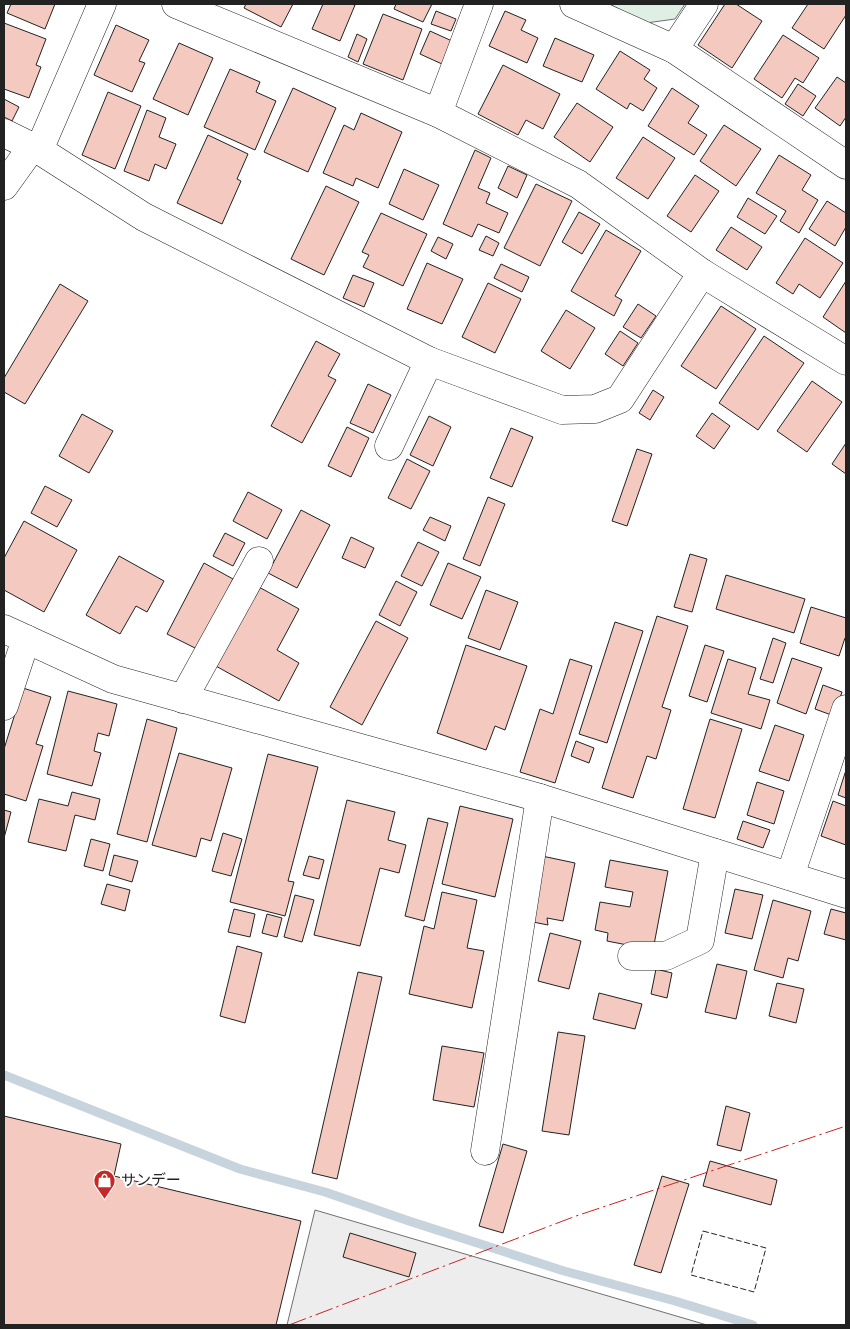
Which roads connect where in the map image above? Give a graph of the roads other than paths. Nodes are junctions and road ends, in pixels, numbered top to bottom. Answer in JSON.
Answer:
{"nodes":[{"id":1,"x":102,"y":4,"type":"edge"},
{"id":2,"x":176,"y":4,"type":"edge"},
{"id":3,"x":479,"y":4,"type":"edge"},
{"id":4,"x":574,"y":4,"type":"edge"},
{"id":5,"x":704,"y":4,"type":"edge"},
{"id":6,"x":674,"y":49,"type":"junction"},
{"id":7,"x":438,"y":113,"type":"junction"},
{"id":8,"x":4,"y":133,"type":"edge"},
{"id":9,"x":35,"y":149,"type":"junction"},
{"id":10,"x":846,"y":165,"type":"edge"},
{"id":11,"x":4,"y":186,"type":"edge"},
{"id":12,"x":702,"y":273,"type":"junction"},
{"id":13,"x":429,"y":361,"type":"junction"},
{"id":14,"x":846,"y":361,"type":"edge"},
{"id":15,"x":389,"y":446,"type":"dead end"},
{"id":16,"x":259,"y":561,"type":"dead end"},
{"id":17,"x":15,"y":634,"type":"edge"},
{"id":18,"x":183,"y":699,"type":"junction"},
{"id":19,"x":4,"y":706,"type":"edge"},
{"id":20,"x":846,"y":709,"type":"edge"},
{"id":21,"x":540,"y":798,"type":"junction"},
{"id":22,"x":716,"y":853,"type":"junction"},
{"id":23,"x":790,"y":876,"type":"junction"},
{"id":24,"x":846,"y":894,"type":"edge"},
{"id":25,"x":632,"y":956,"type":"dead end"},
{"id":26,"x":485,"y":1150,"type":"dead end"}],
"edges":[{"from":1,"to":9,"type":"street"},
{"from":2,"to":7,"type":"street"},
{"from":3,"to":7,"type":"street"},
{"from":4,"to":6,"type":"street"},
{"from":5,"to":6,"type":"street"},
{"from":6,"to":10,"type":"street"},
{"from":7,"to":12,"type":"street"},
{"from":8,"to":9,"type":"street"},
{"from":9,"to":11,"type":"street"},
{"from":9,"to":13,"type":"street"},
{"from":12,"to":13,"type":"street"},
{"from":12,"to":14,"type":"street"},
{"from":13,"to":15,"type":"street"},
{"from":16,"to":18,"type":"street"},
{"from":17,"to":18,"type":"street"},
{"from":17,"to":19,"type":"street"},
{"from":18,"to":21,"type":"street"},
{"from":20,"to":23,"type":"street"},
{"from":21,"to":22,"type":"street"},
{"from":21,"to":26,"type":"street"},
{"from":22,"to":23,"type":"street"},
{"from":22,"to":25,"type":"street"},
{"from":23,"to":24,"type":"street"}]}
